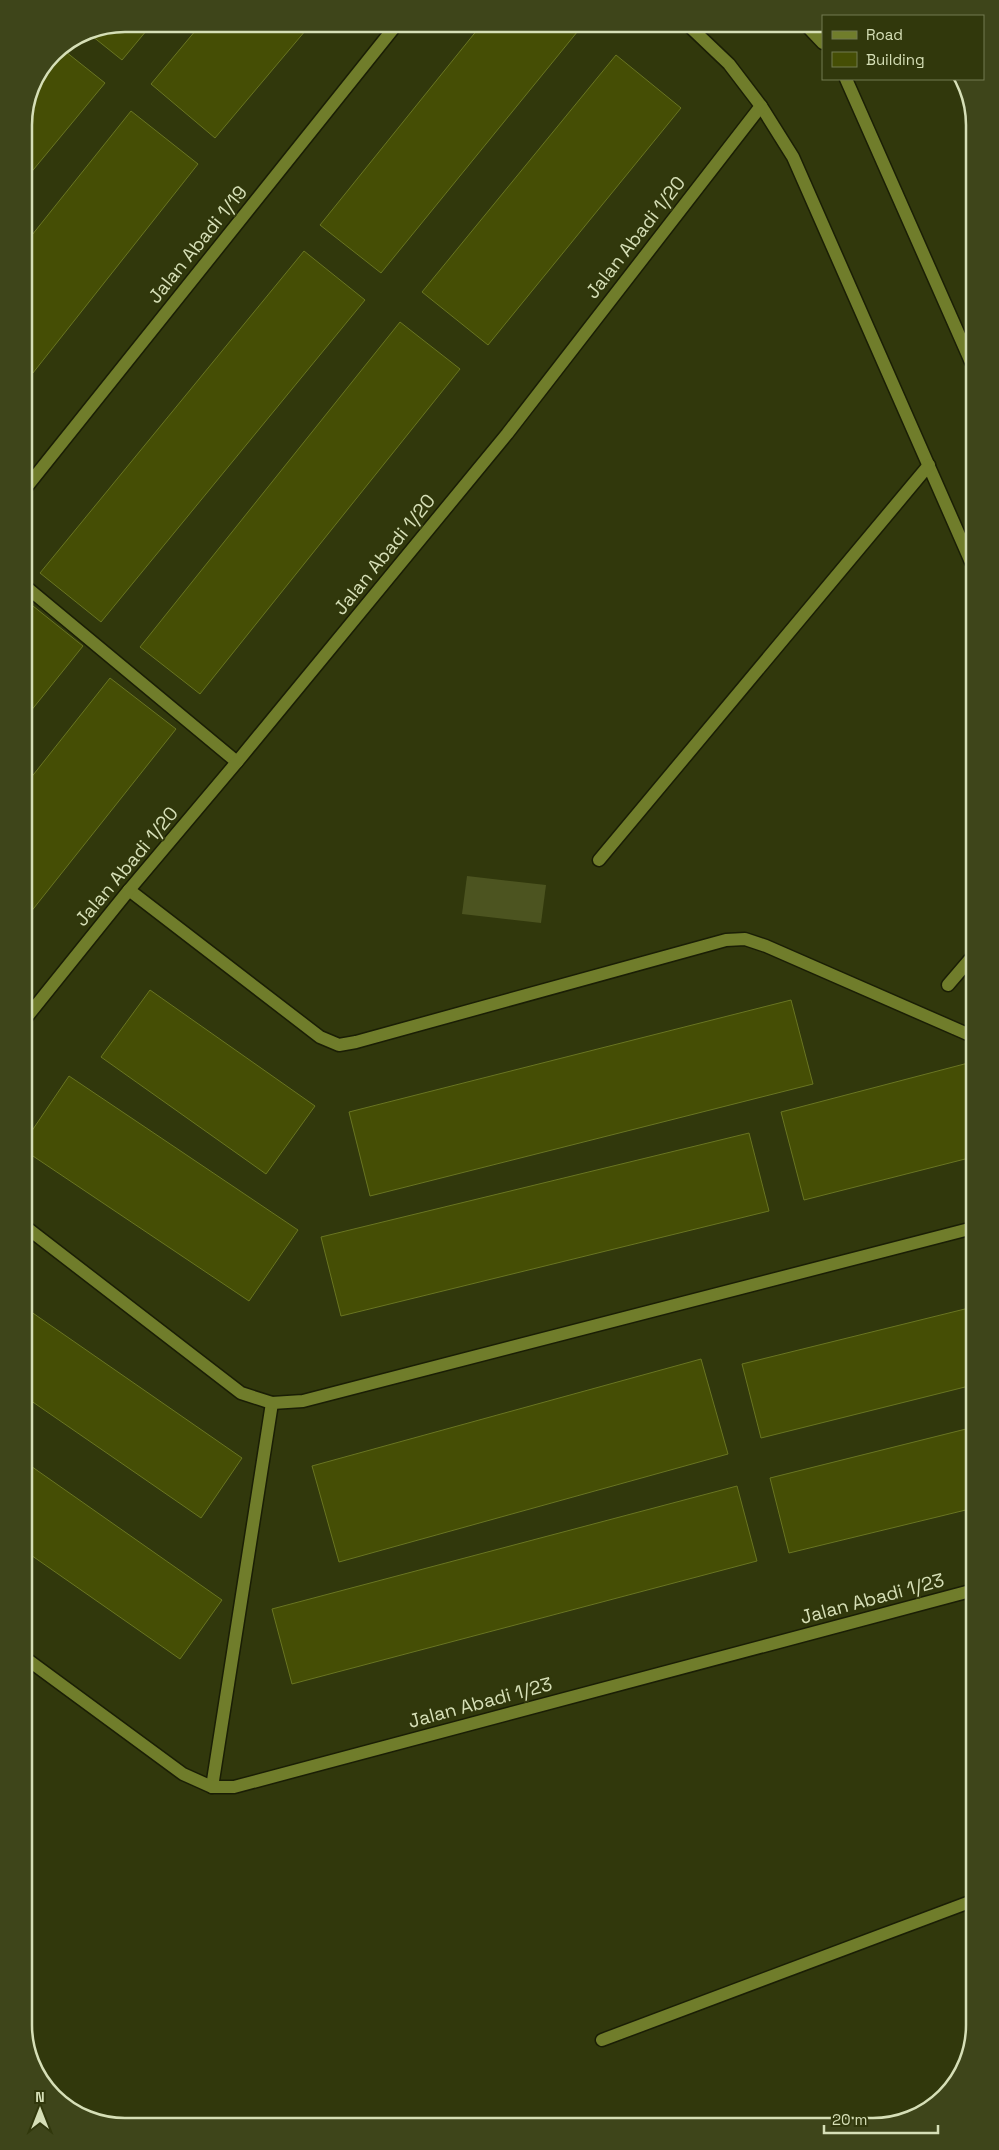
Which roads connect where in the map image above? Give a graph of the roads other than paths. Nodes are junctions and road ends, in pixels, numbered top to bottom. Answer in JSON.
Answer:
{"nodes":[{"id":1,"x":390,"y":33,"type":"edge"},
{"id":2,"x":696,"y":33,"type":"edge"},
{"id":3,"x":846,"y":80,"type":"edge"},
{"id":4,"x":760,"y":106,"type":"junction"},
{"id":5,"x":966,"y":353,"type":"edge"},
{"id":6,"x":929,"y":465,"type":"junction"},
{"id":7,"x":33,"y":479,"type":"edge"},
{"id":8,"x":966,"y":550,"type":"edge"},
{"id":9,"x":33,"y":592,"type":"edge"},
{"id":10,"x":237,"y":762,"type":"junction"},
{"id":11,"x":599,"y":860,"type":"dead end"},
{"id":12,"x":129,"y":890,"type":"junction"},
{"id":13,"x":966,"y":964,"type":"edge"},
{"id":14,"x":948,"y":985,"type":"dead end"},
{"id":15,"x":33,"y":1010,"type":"edge"},
{"id":16,"x":966,"y":1033,"type":"edge"},
{"id":17,"x":966,"y":1230,"type":"edge"},
{"id":18,"x":32,"y":1232,"type":"edge"},
{"id":19,"x":272,"y":1403,"type":"junction"},
{"id":20,"x":966,"y":1592,"type":"edge"},
{"id":21,"x":32,"y":1663,"type":"edge"},
{"id":22,"x":212,"y":1787,"type":"junction"},
{"id":23,"x":966,"y":1903,"type":"edge"},
{"id":24,"x":602,"y":2040,"type":"dead end"}],
"edges":[{"from":1,"to":7,"type":"street","name":"Jalan Abadi 1/19"},
{"from":2,"to":4,"type":"street"},
{"from":3,"to":5,"type":"street"},
{"from":4,"to":6,"type":"street"},
{"from":4,"to":10,"type":"street","name":"Jalan Abadi 1/20"},
{"from":6,"to":8,"type":"street"},
{"from":6,"to":11,"type":"street"},
{"from":9,"to":10,"type":"street"},
{"from":10,"to":12,"type":"street","name":"Jalan Abadi 1/20"},
{"from":12,"to":15,"type":"street","name":"Jalan Abadi 1/20"},
{"from":12,"to":16,"type":"street"},
{"from":13,"to":14,"type":"street"},
{"from":17,"to":19,"type":"street"},
{"from":18,"to":19,"type":"street"},
{"from":19,"to":22,"type":"street"},
{"from":20,"to":22,"type":"street","name":"Jalan Abadi 1/23"},
{"from":21,"to":22,"type":"street","name":"Jalan Abadi 1/23"},
{"from":23,"to":24,"type":"street"}]}
